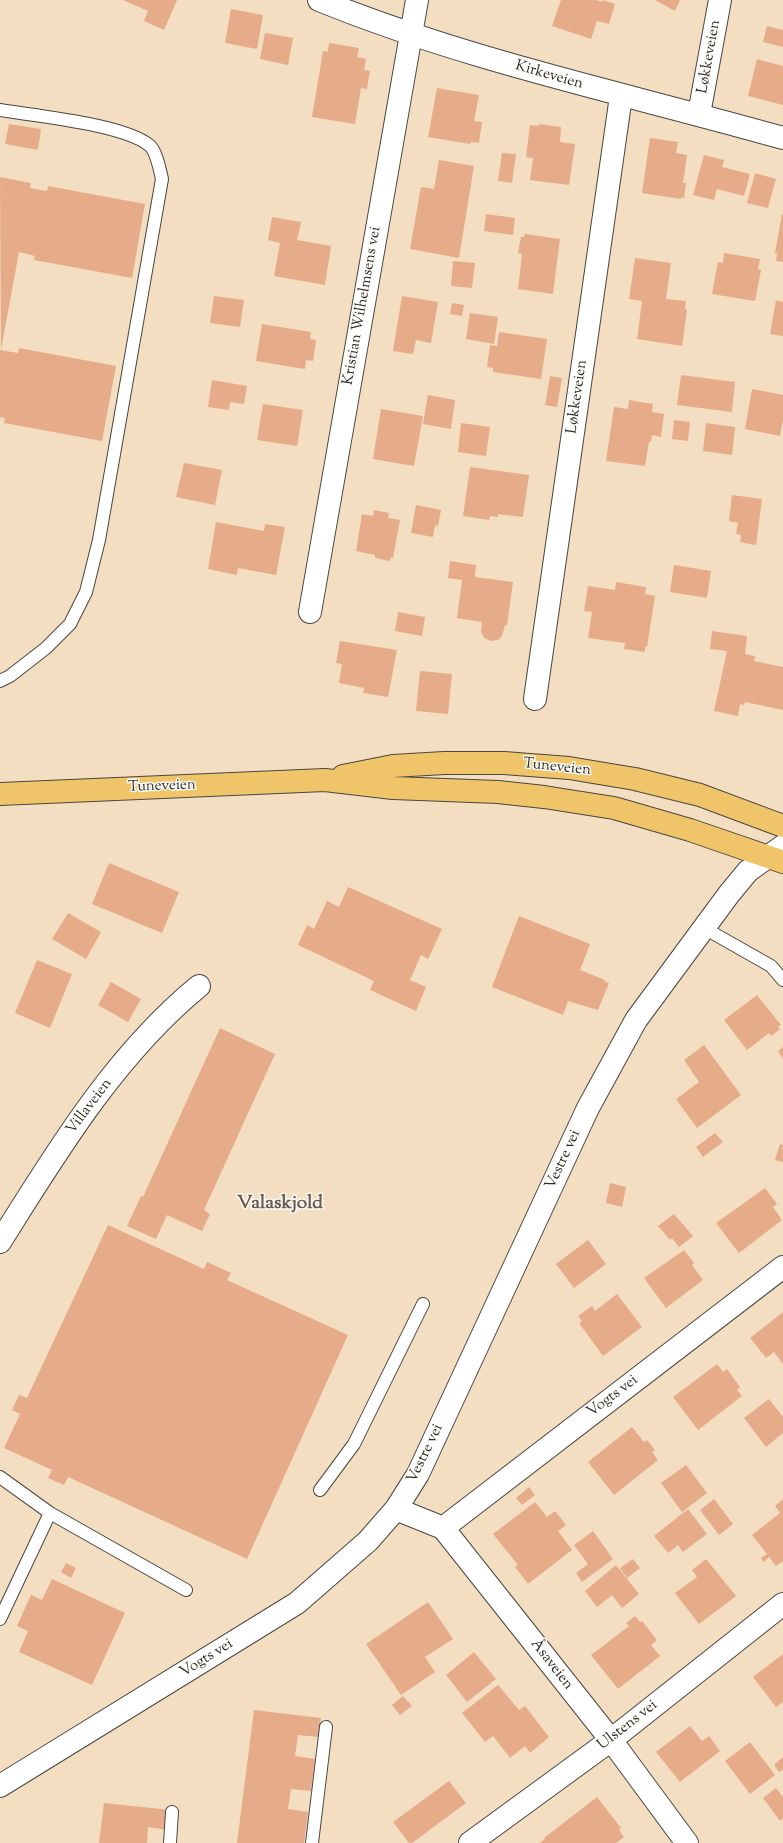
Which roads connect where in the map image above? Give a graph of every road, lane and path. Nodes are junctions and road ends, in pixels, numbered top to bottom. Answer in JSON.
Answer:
{"nodes":[{"id":1,"x":319,"y":0,"type":"edge"},
{"id":2,"x":417,"y":0,"type":"edge"},
{"id":3,"x":720,"y":0,"type":"edge"},
{"id":4,"x":411,"y":34,"type":"junction"},
{"id":5,"x":621,"y":96,"type":"junction"},
{"id":6,"x":0,"y":110,"type":"edge"},
{"id":7,"x":699,"y":114,"type":"junction"},
{"id":8,"x":783,"y":138,"type":"edge"},
{"id":9,"x":310,"y":612,"type":"dead end"},
{"id":10,"x":0,"y":681,"type":"edge"},
{"id":11,"x":535,"y":699,"type":"dead end"},
{"id":12,"x":325,"y":780,"type":"junction"},
{"id":13,"x":0,"y":794,"type":"edge"},
{"id":14,"x":783,"y":826,"type":"edge"},
{"id":15,"x":778,"y":854,"type":"edge"},
{"id":16,"x":704,"y":928,"type":"junction"},
{"id":17,"x":783,"y":980,"type":"edge"},
{"id":18,"x":199,"y":986,"type":"dead end"},
{"id":19,"x":0,"y":1242,"type":"edge"},
{"id":20,"x":783,"y":1267,"type":"edge"},
{"id":21,"x":423,"y":1304,"type":"dead end"},
{"id":22,"x":0,"y":1477,"type":"edge"},
{"id":23,"x":320,"y":1490,"type":"dead end"},
{"id":24,"x":396,"y":1510,"type":"junction"},
{"id":25,"x":50,"y":1513,"type":"junction"},
{"id":26,"x":443,"y":1528,"type":"junction"},
{"id":27,"x":186,"y":1590,"type":"dead end"},
{"id":28,"x":783,"y":1604,"type":"edge"},
{"id":29,"x":0,"y":1619,"type":"edge"},
{"id":30,"x":326,"y":1727,"type":"dead end"},
{"id":31,"x":611,"y":1740,"type":"junction"},
{"id":32,"x":0,"y":1786,"type":"edge"},
{"id":33,"x":172,"y":1812,"type":"dead end"},
{"id":34,"x":170,"y":1843,"type":"edge"},
{"id":35,"x":312,"y":1843,"type":"edge"},
{"id":36,"x":470,"y":1843,"type":"edge"},
{"id":37,"x":687,"y":1843,"type":"edge"}],
"edges":[{"from":1,"to":4,"type":"street","name":"Kirkeveien"},
{"from":2,"to":4,"type":"street","name":"Kristian Wilhelmsens vei"},
{"from":3,"to":7,"type":"street","name":"Løkkeveien"},
{"from":4,"to":5,"type":"street","name":"Kirkeveien"},
{"from":4,"to":9,"type":"street","name":"Kristian Wilhelmsens vei"},
{"from":5,"to":7,"type":"street","name":"Kirkeveien"},
{"from":5,"to":11,"type":"street","name":"Løkkeveien"},
{"from":6,"to":10,"type":"lane"},
{"from":7,"to":8,"type":"street","name":"Kirkeveien"},
{"from":12,"to":13,"type":"main road","name":"Tuneveien"},
{"from":12,"to":14,"type":"main road","name":"Tuneveien"},
{"from":12,"to":15,"type":"main road","name":"Tuneveien"},
{"from":15,"to":16,"type":"street","name":"Vestre vei"},
{"from":16,"to":17,"type":"lane"},
{"from":16,"to":24,"type":"street","name":"Vestre vei"},
{"from":18,"to":19,"type":"street","name":"Villaveien"},
{"from":20,"to":26,"type":"street","name":"Vogts vei"},
{"from":21,"to":23,"type":"lane"},
{"from":22,"to":25,"type":"lane"},
{"from":24,"to":26,"type":"street"},
{"from":24,"to":32,"type":"street","name":"Vogts vei"},
{"from":25,"to":27,"type":"lane"},
{"from":25,"to":29,"type":"lane"},
{"from":26,"to":31,"type":"street","name":"Åsaveien"},
{"from":28,"to":31,"type":"street","name":"Ulstens vei"},
{"from":30,"to":35,"type":"lane"},
{"from":31,"to":36,"type":"street","name":"Ulstens vei"},
{"from":31,"to":37,"type":"street","name":"Åsaveien"},
{"from":33,"to":34,"type":"lane"}]}
